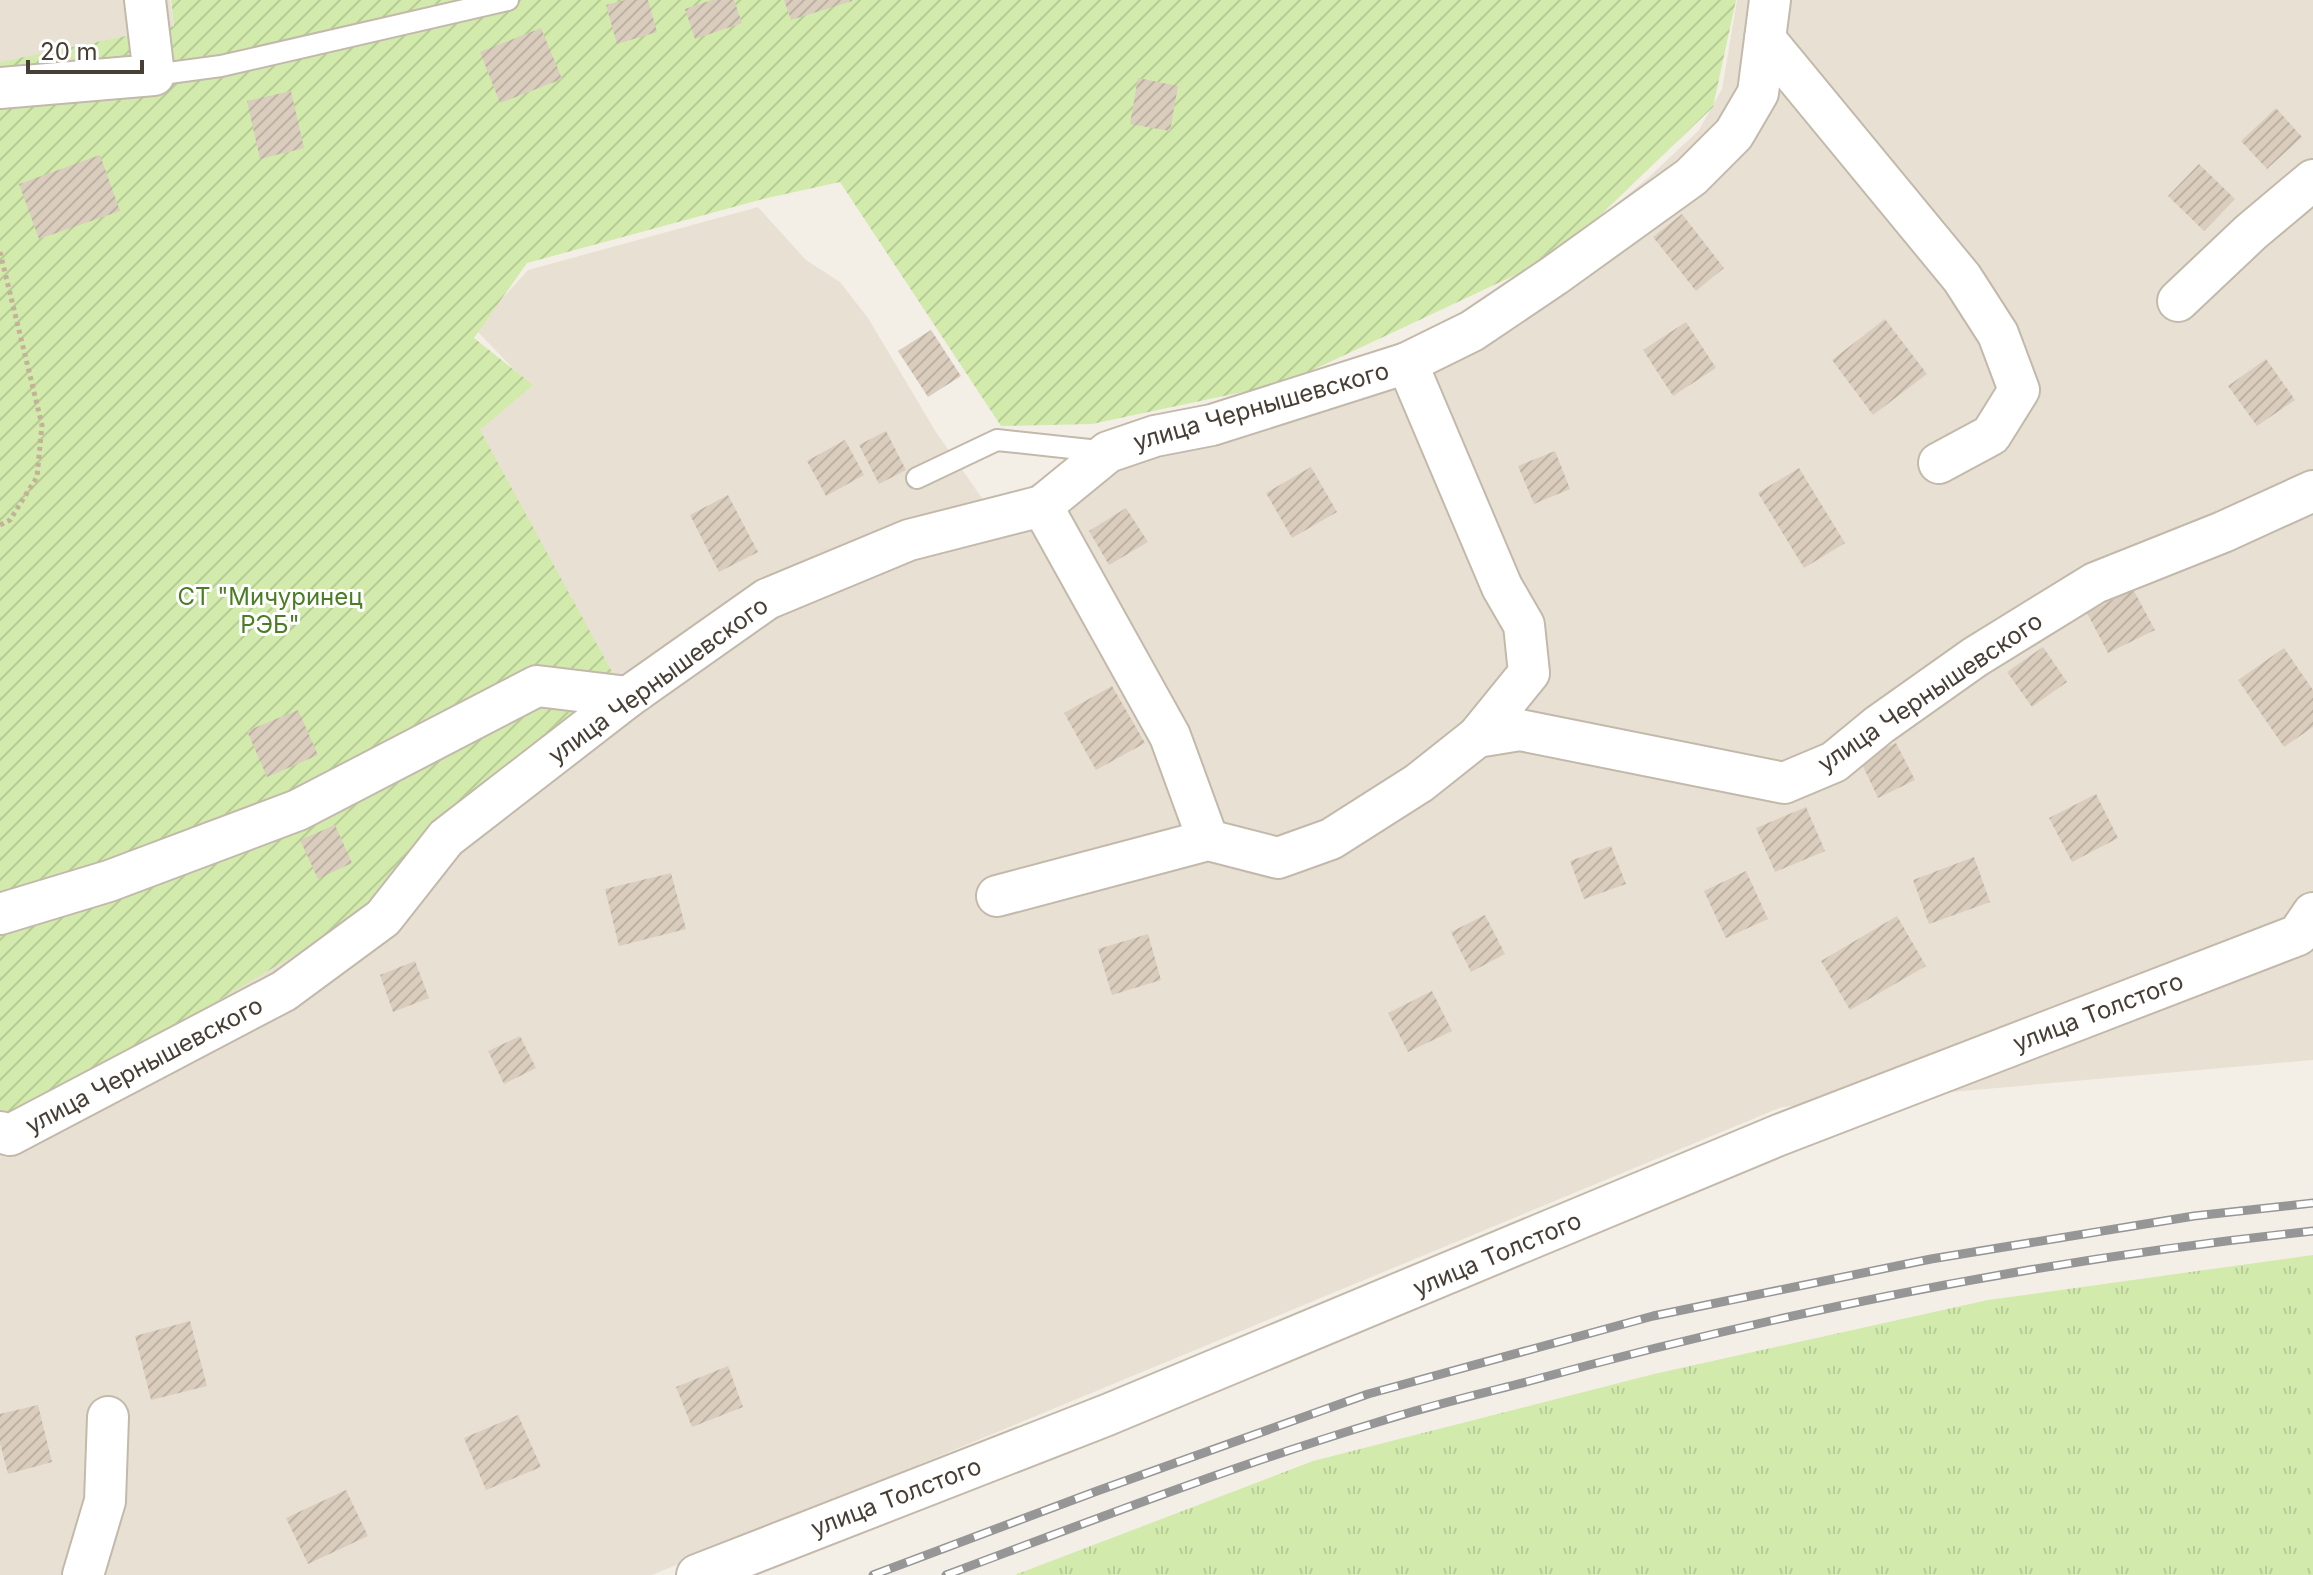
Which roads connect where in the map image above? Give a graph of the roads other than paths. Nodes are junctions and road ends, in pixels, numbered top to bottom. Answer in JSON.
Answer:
{"nodes":[{"id":1,"x":145,"y":0,"type":"edge"},
{"id":2,"x":508,"y":0,"type":"edge"},
{"id":3,"x":1767,"y":19,"type":"edge"},
{"id":4,"x":154,"y":75,"type":"junction"},
{"id":5,"x":0,"y":88,"type":"edge"},
{"id":6,"x":2313,"y":180,"type":"edge"},
{"id":7,"x":2178,"y":301,"type":"dead end"},
{"id":8,"x":1407,"y":363,"type":"junction"},
{"id":9,"x":1108,"y":452,"type":"junction"},
{"id":10,"x":1939,"y":463,"type":"dead end"},
{"id":11,"x":917,"y":478,"type":"dead end"},
{"id":12,"x":2313,"y":491,"type":"edge"},
{"id":13,"x":1042,"y":506,"type":"junction"},
{"id":14,"x":628,"y":697,"type":"junction"},
{"id":15,"x":1477,"y":737,"type":"junction"},
{"id":16,"x":1208,"y":840,"type":"junction"},
{"id":17,"x":997,"y":896,"type":"dead end"},
{"id":18,"x":0,"y":914,"type":"edge"},
{"id":19,"x":2305,"y":924,"type":"edge"},
{"id":20,"x":5,"y":1134,"type":"edge"},
{"id":21,"x":108,"y":1417,"type":"dead end"},
{"id":22,"x":83,"y":1575,"type":"edge"},
{"id":23,"x":697,"y":1575,"type":"edge"}],
"edges":[{"from":1,"to":4,"type":"street"},
{"from":2,"to":4,"type":"lane"},
{"from":3,"to":8,"type":"street","name":"улица Чернышевского"},
{"from":3,"to":10,"type":"street","name":"улица Чернышевского"},
{"from":4,"to":5,"type":"street"},
{"from":6,"to":7,"type":"street"},
{"from":8,"to":9,"type":"street","name":"улица Чернышевского"},
{"from":8,"to":15,"type":"street"},
{"from":9,"to":11,"type":"lane"},
{"from":9,"to":13,"type":"street","name":"улица Чернышевского"},
{"from":12,"to":15,"type":"street","name":"улица Чернышевского"},
{"from":13,"to":14,"type":"street","name":"улица Чернышевского"},
{"from":13,"to":16,"type":"street"},
{"from":14,"to":18,"type":"street"},
{"from":14,"to":20,"type":"street","name":"улица Чернышевского"},
{"from":15,"to":16,"type":"street","name":"улица Чернышевского"},
{"from":16,"to":17,"type":"street","name":"улица Чернышевского"},
{"from":19,"to":23,"type":"street","name":"улица Толстого"},
{"from":21,"to":22,"type":"street"}]}
